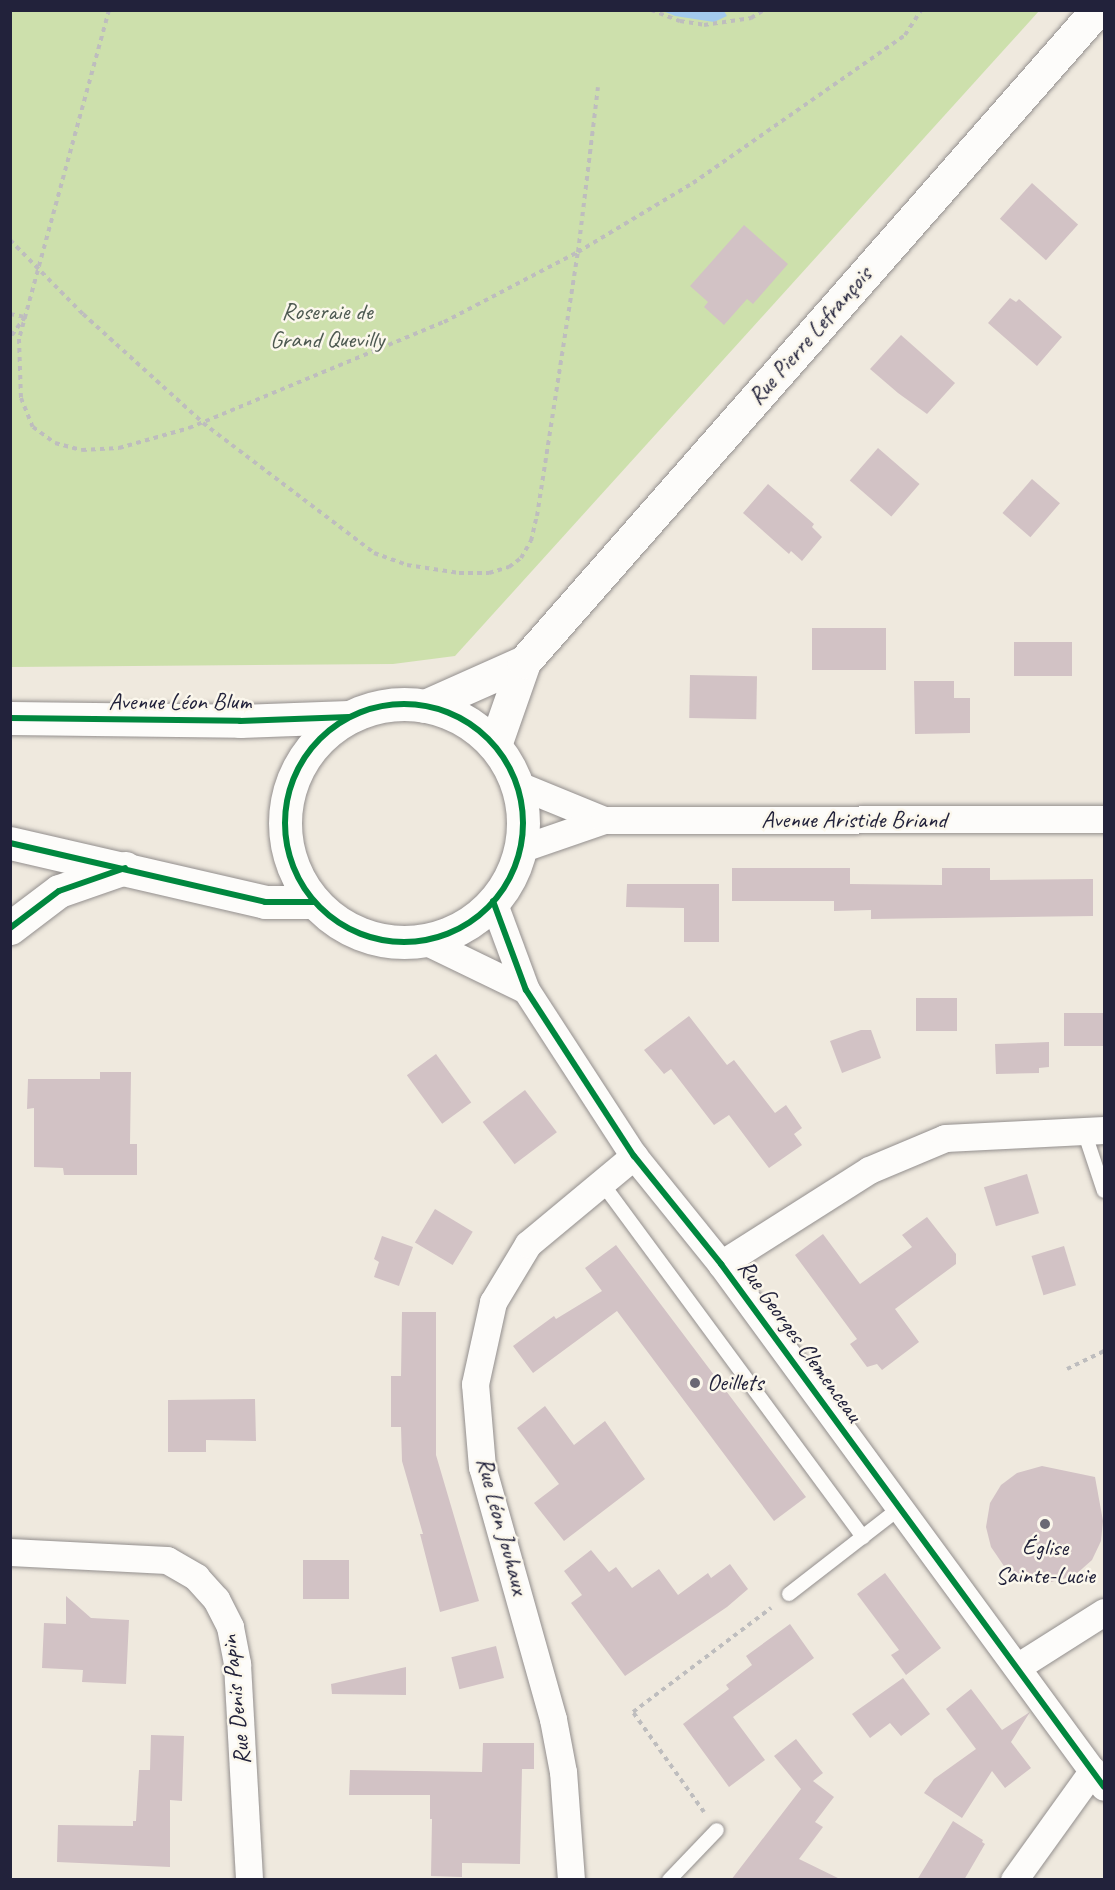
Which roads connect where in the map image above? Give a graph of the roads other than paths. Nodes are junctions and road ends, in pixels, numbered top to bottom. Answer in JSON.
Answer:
{"nodes":[{"id":1,"x":1097,"y":10,"type":"edge"},
{"id":2,"x":524,"y":662,"type":"junction"},
{"id":3,"x":425,"y":706,"type":"junction"},
{"id":4,"x":349,"y":717,"type":"junction"},
{"id":5,"x":10,"y":718,"type":"edge"},
{"id":6,"x":495,"y":745,"type":"junction"},
{"id":7,"x":516,"y":784,"type":"junction"},
{"id":8,"x":1104,"y":819,"type":"edge"},
{"id":9,"x":604,"y":820,"type":"junction"},
{"id":10,"x":10,"y":843,"type":"edge"},
{"id":11,"x":520,"y":849,"type":"junction"},
{"id":12,"x":125,"y":868,"type":"junction"},
{"id":13,"x":493,"y":901,"type":"junction"},
{"id":14,"x":314,"y":903,"type":"junction"},
{"id":15,"x":10,"y":928,"type":"edge"},
{"id":16,"x":425,"y":941,"type":"junction"},
{"id":17,"x":526,"y":990,"type":"junction"},
{"id":18,"x":1094,"y":1130,"type":"edge"},
{"id":19,"x":634,"y":1156,"type":"junction"},
{"id":20,"x":602,"y":1184,"type":"junction"},
{"id":21,"x":1104,"y":1191,"type":"edge"},
{"id":22,"x":722,"y":1264,"type":"junction"},
{"id":23,"x":900,"y":1508,"type":"junction"},
{"id":24,"x":863,"y":1537,"type":"junction"},
{"id":25,"x":10,"y":1552,"type":"edge"},
{"id":26,"x":789,"y":1594,"type":"road end"},
{"id":27,"x":1104,"y":1612,"type":"edge"},
{"id":28,"x":1017,"y":1667,"type":"junction"},
{"id":29,"x":1099,"y":1779,"type":"edge"},
{"id":30,"x":717,"y":1830,"type":"road end"},
{"id":31,"x":249,"y":1880,"type":"edge"},
{"id":32,"x":571,"y":1880,"type":"edge"},
{"id":33,"x":669,"y":1880,"type":"edge"},
{"id":34,"x":1014,"y":1880,"type":"edge"}],
"edges":[{"from":1,"to":2,"type":"street","name":"Rue Pierre Lefrançois"},
{"from":2,"to":3,"type":"street","name":"Rue Pierre Lefrançois"},
{"from":2,"to":6,"type":"street","name":"Rue Pierre Lefrançois"},
{"from":3,"to":4,"type":"street"},
{"from":3,"to":6,"type":"street"},
{"from":4,"to":5,"type":"street","name":"Avenue Léon Blum"},
{"from":4,"to":14,"type":"street"},
{"from":6,"to":7,"type":"street"},
{"from":7,"to":9,"type":"street","name":"Avenue Aristide Briand"},
{"from":7,"to":11,"type":"street"},
{"from":8,"to":9,"type":"street","name":"Avenue Aristide Briand"},
{"from":9,"to":11,"type":"street","name":"Avenue Aristide Briand"},
{"from":10,"to":12,"type":"street"},
{"from":11,"to":13,"type":"street"},
{"from":12,"to":14,"type":"street"},
{"from":12,"to":15,"type":"street"},
{"from":13,"to":16,"type":"street"},
{"from":13,"to":17,"type":"street","name":"Rue Georges Clemenceau"},
{"from":14,"to":16,"type":"street"},
{"from":16,"to":17,"type":"street"},
{"from":17,"to":19,"type":"street","name":"Rue Georges Clemenceau"},
{"from":18,"to":21,"type":"lane"},
{"from":18,"to":22,"type":"street"},
{"from":19,"to":20,"type":"street","name":"Rue Léon Jouhaux"},
{"from":19,"to":22,"type":"street","name":"Rue Georges Clemenceau"},
{"from":20,"to":24,"type":"lane"},
{"from":20,"to":32,"type":"street","name":"Rue Léon Jouhaux"},
{"from":22,"to":23,"type":"street","name":"Rue Georges Clemenceau"},
{"from":23,"to":24,"type":"lane"},
{"from":23,"to":28,"type":"street","name":"Rue Georges Clemenceau"},
{"from":24,"to":26,"type":"lane"},
{"from":25,"to":31,"type":"street","name":"Rue Denis Papin"},
{"from":27,"to":28,"type":"street"},
{"from":28,"to":29,"type":"street","name":"Rue Georges Clemenceau"},
{"from":29,"to":34,"type":"street"},
{"from":30,"to":33,"type":"lane"}]}
